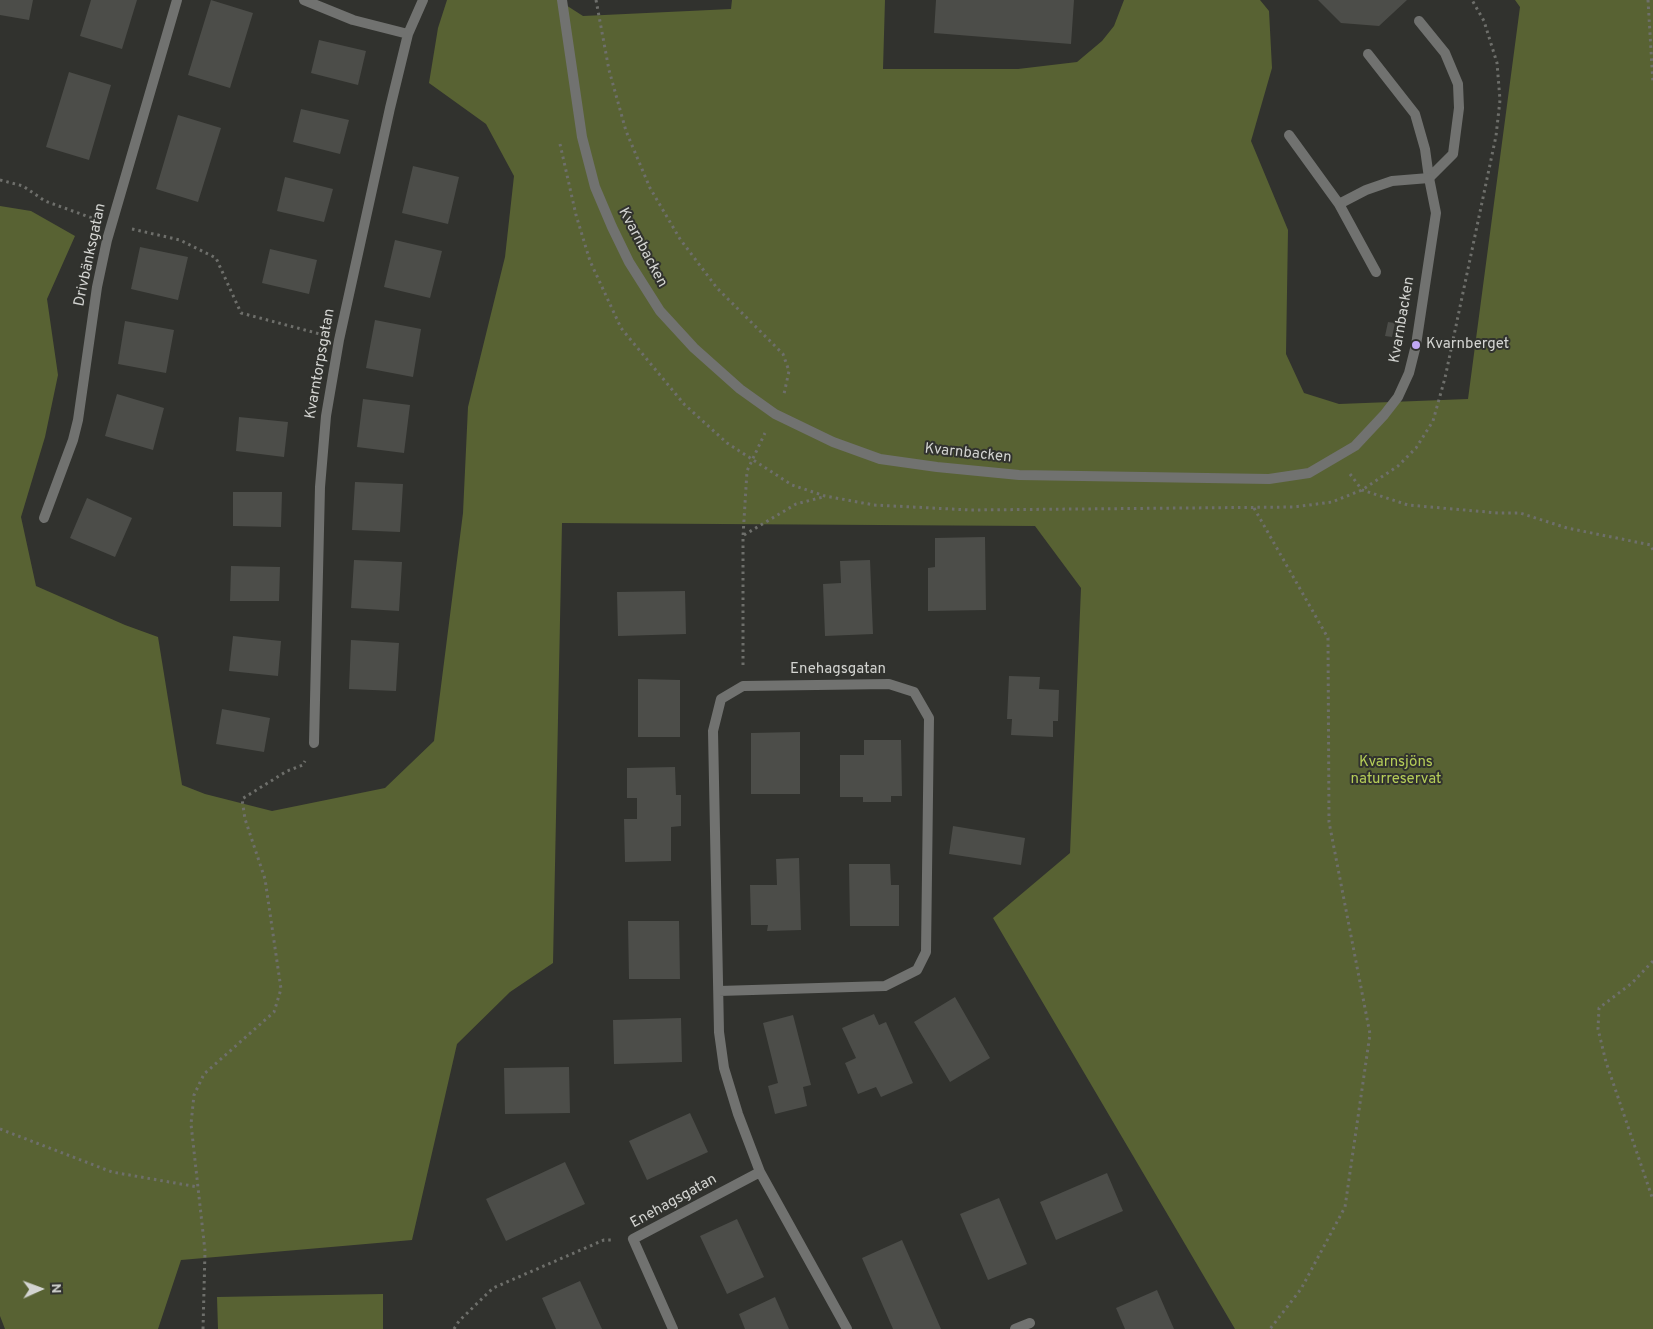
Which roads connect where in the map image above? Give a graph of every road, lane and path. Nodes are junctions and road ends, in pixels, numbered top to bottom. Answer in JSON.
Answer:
{"nodes":[{"id":1,"x":177,"y":0,"type":"edge"},
{"id":2,"x":304,"y":0,"type":"edge"},
{"id":3,"x":423,"y":0,"type":"edge"},
{"id":4,"x":562,"y":0,"type":"edge"},
{"id":5,"x":596,"y":0,"type":"edge"},
{"id":6,"x":1472,"y":0,"type":"edge"},
{"id":7,"x":1648,"y":0,"type":"edge"},
{"id":8,"x":1419,"y":21,"type":"dead end"},
{"id":9,"x":408,"y":34,"type":"junction"},
{"id":10,"x":1368,"y":54,"type":"dead end"},
{"id":11,"x":1653,"y":84,"type":"edge"},
{"id":12,"x":558,"y":135,"type":"dead end"},
{"id":13,"x":1289,"y":135,"type":"dead end"},
{"id":14,"x":1429,"y":178,"type":"junction"},
{"id":15,"x":0,"y":180,"type":"edge"},
{"id":16,"x":23,"y":186,"type":"dead end"},
{"id":17,"x":1339,"y":204,"type":"junction"},
{"id":18,"x":180,"y":240,"type":"dead end"},
{"id":19,"x":1376,"y":272,"type":"dead end"},
{"id":20,"x":339,"y":340,"type":"junction"},
{"id":21,"x":775,"y":414,"type":"junction"},
{"id":22,"x":1337,"y":457,"type":"junction"},
{"id":23,"x":752,"y":460,"type":"junction"},
{"id":24,"x":1362,"y":490,"type":"junction"},
{"id":25,"x":825,"y":496,"type":"junction"},
{"id":26,"x":1254,"y":507,"type":"junction"},
{"id":27,"x":44,"y":518,"type":"dead end"},
{"id":28,"x":744,"y":536,"type":"junction"},
{"id":29,"x":1652,"y":545,"type":"edge"},
{"id":30,"x":1653,"y":550,"type":"edge"},
{"id":31,"x":744,"y":686,"type":"junction"},
{"id":32,"x":314,"y":743,"type":"joint"},
{"id":33,"x":1653,"y":961,"type":"edge"},
{"id":34,"x":720,"y":990,"type":"junction"},
{"id":35,"x":0,"y":1129,"type":"edge"},
{"id":36,"x":760,"y":1172,"type":"junction"},
{"id":37,"x":198,"y":1187,"type":"junction"},
{"id":38,"x":1653,"y":1200,"type":"edge"},
{"id":39,"x":633,"y":1239,"type":"junction"},
{"id":40,"x":1030,"y":1323,"type":"dead end"},
{"id":41,"x":203,"y":1329,"type":"edge"},
{"id":42,"x":454,"y":1329,"type":"edge"},
{"id":43,"x":672,"y":1329,"type":"edge"},
{"id":44,"x":847,"y":1329,"type":"edge"},
{"id":45,"x":1015,"y":1329,"type":"edge"},
{"id":46,"x":1270,"y":1329,"type":"edge"}],
"edges":[{"from":1,"to":27,"type":"street","name":"Drivbänksgatan"},
{"from":2,"to":9,"type":"street"},
{"from":3,"to":9,"type":"street","name":"Kvarntorpsgatan"},
{"from":4,"to":21,"type":"street","name":"Kvarnbacken"},
{"from":5,"to":21,"type":"path"},
{"from":6,"to":24,"type":"path"},
{"from":7,"to":11,"type":"path"},
{"from":8,"to":14,"type":"street"},
{"from":9,"to":20,"type":"street","name":"Kvarntorpsgatan"},
{"from":10,"to":14,"type":"street","name":"Kvarnbacken"},
{"from":12,"to":23,"type":"path"},
{"from":13,"to":17,"type":"street"},
{"from":14,"to":17,"type":"street"},
{"from":14,"to":22,"type":"street","name":"Kvarnbacken"},
{"from":15,"to":16,"type":"path"},
{"from":17,"to":19,"type":"street"},
{"from":18,"to":20,"type":"path"},
{"from":20,"to":32,"type":"street","name":"Kvarntorpsgatan"},
{"from":21,"to":22,"type":"street","name":"Kvarnbacken"},
{"from":21,"to":23,"type":"path"},
{"from":22,"to":24,"type":"path"},
{"from":23,"to":25,"type":"path"},
{"from":23,"to":28,"type":"path"},
{"from":24,"to":26,"type":"path"},
{"from":24,"to":29,"type":"path"},
{"from":25,"to":26,"type":"path"},
{"from":25,"to":28,"type":"path"},
{"from":26,"to":46,"type":"path"},
{"from":28,"to":31,"type":"path"},
{"from":29,"to":30,"type":"path"},
{"from":31,"to":34,"type":"street","name":"Enehagsgatan"},
{"from":31,"to":34,"type":"street","name":"Enehagsgatan"},
{"from":32,"to":37,"type":"path"},
{"from":33,"to":38,"type":"path"},
{"from":34,"to":36,"type":"street","name":"Enehagsgatan"},
{"from":35,"to":37,"type":"path"},
{"from":36,"to":39,"type":"street","name":"Enehagsgatan"},
{"from":36,"to":44,"type":"street","name":"Enehagsgatan"},
{"from":37,"to":41,"type":"path"},
{"from":39,"to":42,"type":"path"},
{"from":39,"to":43,"type":"street","name":"Enehagsgatan"},
{"from":40,"to":45,"type":"street"}]}
